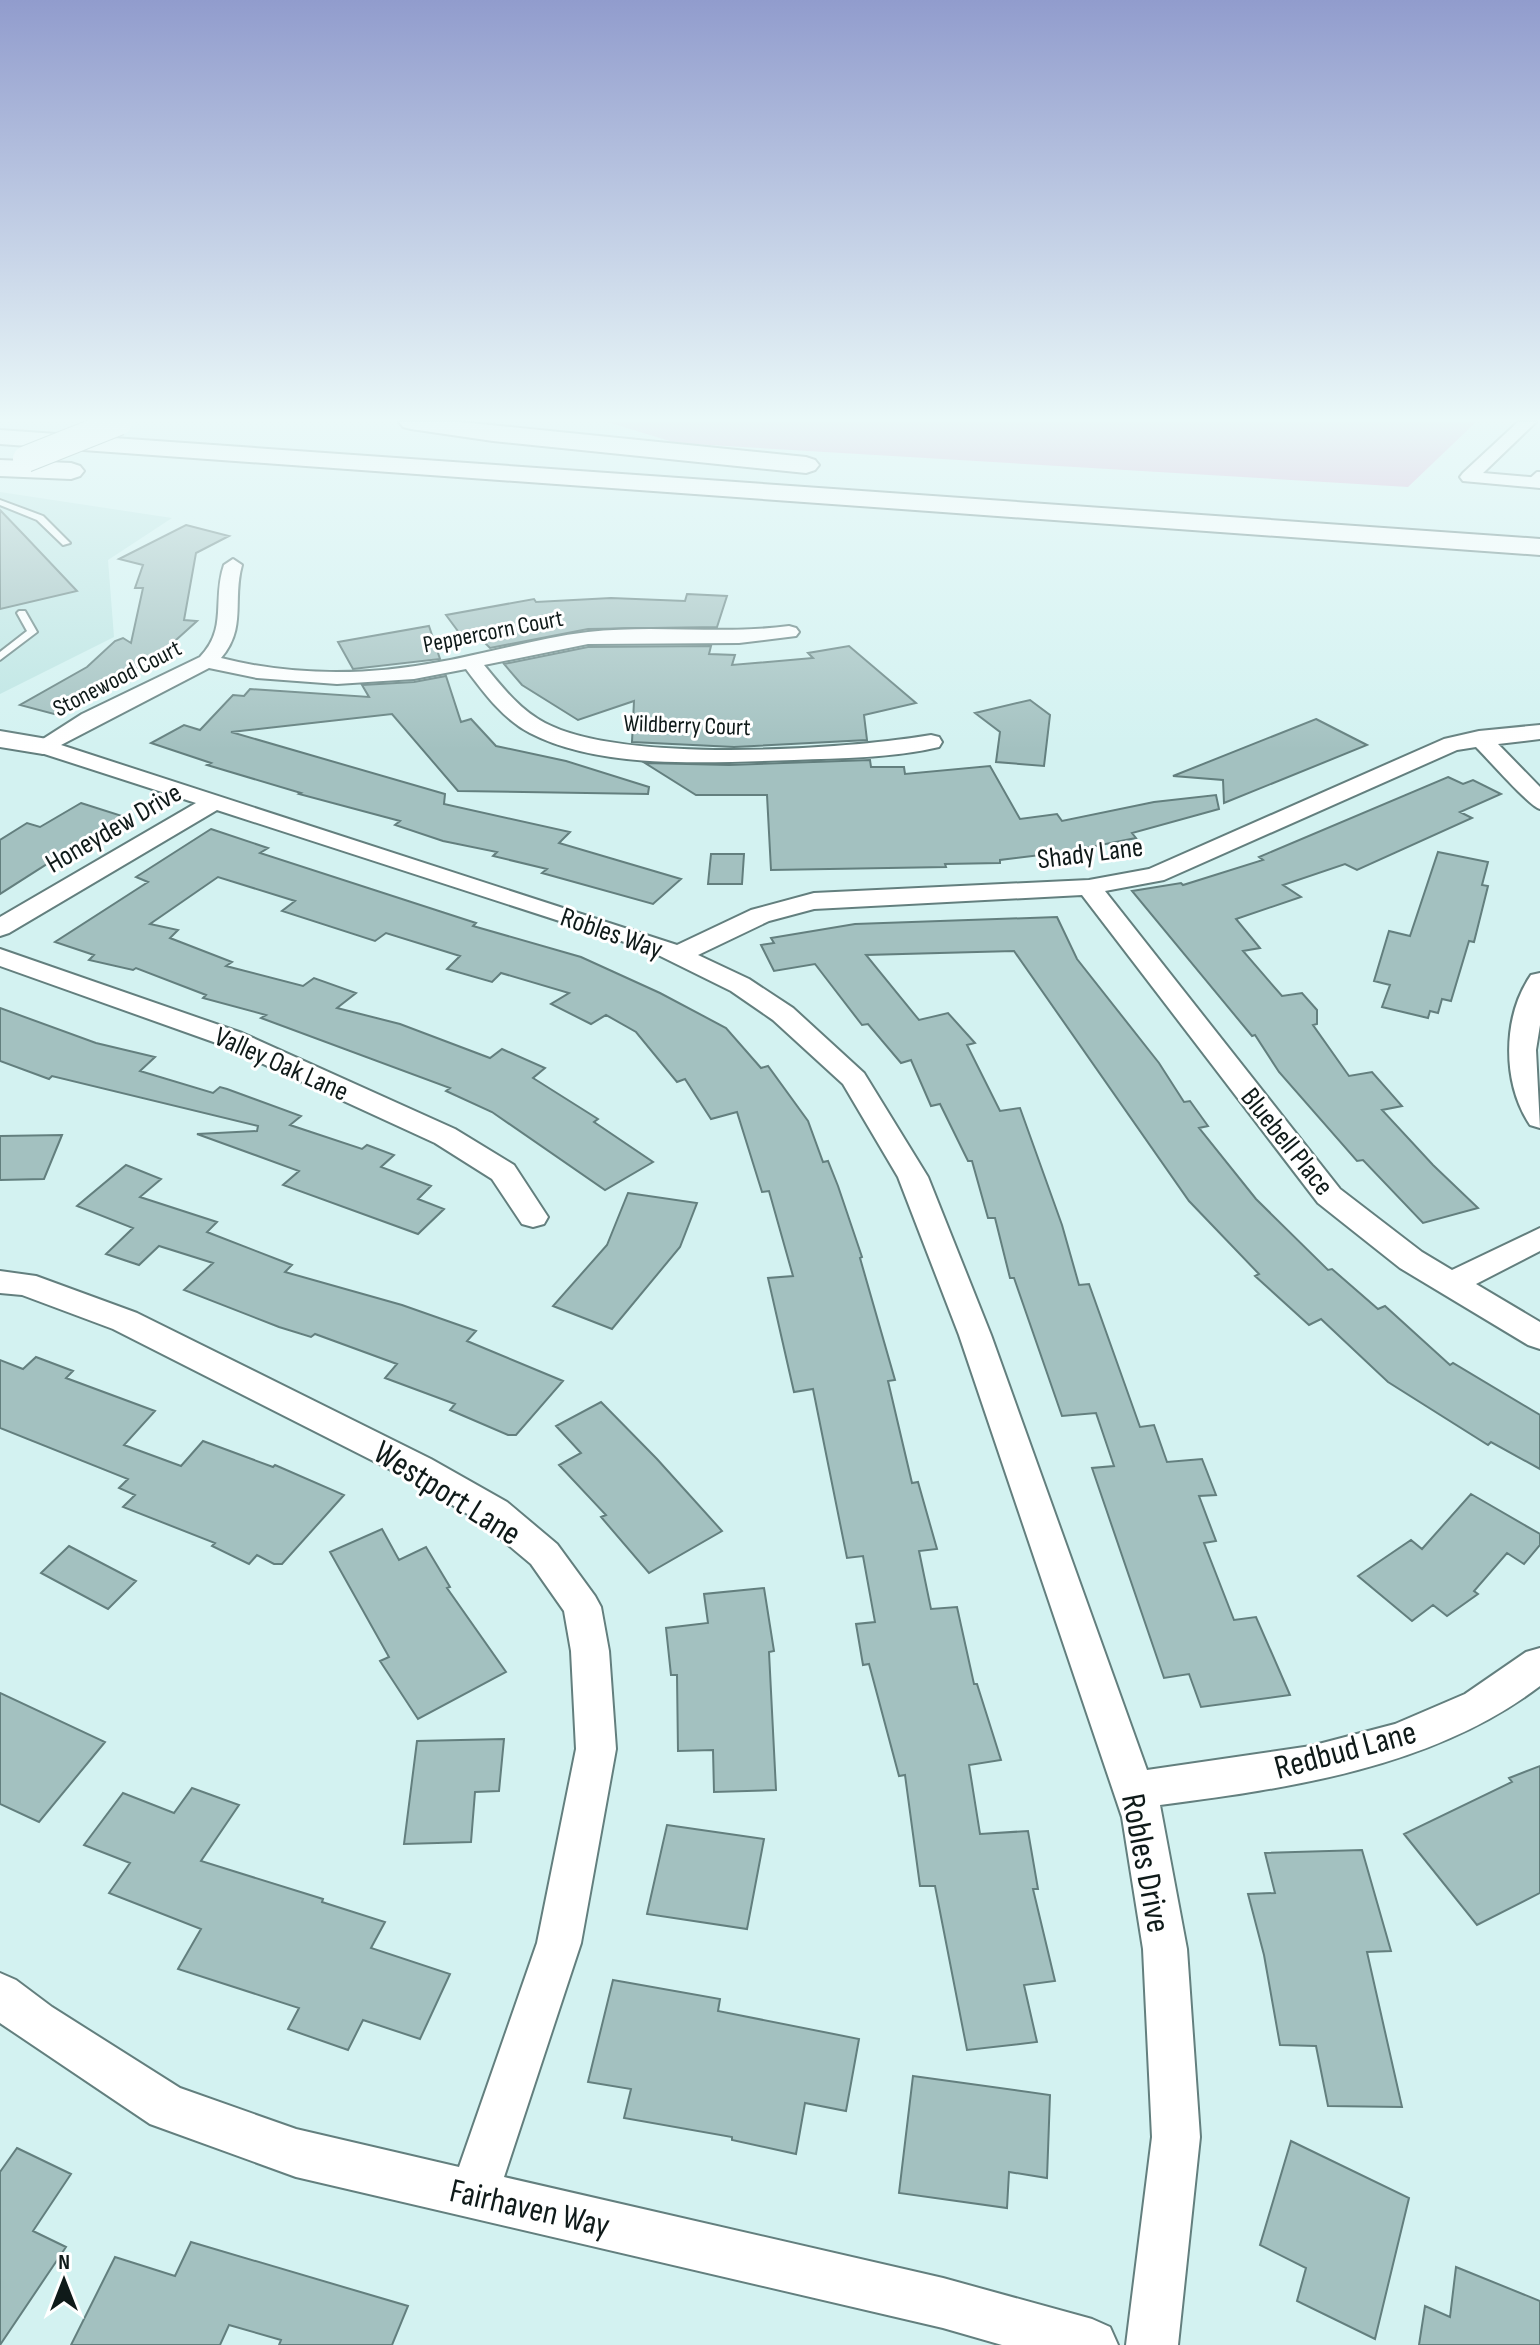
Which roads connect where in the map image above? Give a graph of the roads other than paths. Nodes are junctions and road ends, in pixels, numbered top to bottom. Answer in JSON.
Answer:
{"nodes":[{"id":1,"x":54,"y":531,"type":"edge"},
{"id":2,"x":1321,"y":531,"type":"edge"},
{"id":3,"x":66,"y":543,"type":"dead end"},
{"id":4,"x":1540,"y":547,"type":"edge"},
{"id":5,"x":233,"y":565,"type":"dead end"},
{"id":6,"x":22,"y":613,"type":"dead end"},
{"id":7,"x":789,"y":632,"type":"dead end"},
{"id":8,"x":0,"y":657,"type":"edge"},
{"id":9,"x":207,"y":661,"type":"junction"},
{"id":10,"x":471,"y":662,"type":"junction"},
{"id":11,"x":1540,"y":732,"type":"edge"},
{"id":12,"x":1479,"y":738,"type":"junction"},
{"id":13,"x":0,"y":739,"type":"edge"},
{"id":14,"x":931,"y":742,"type":"dead end"},
{"id":15,"x":43,"y":746,"type":"junction"},
{"id":16,"x":214,"y":802,"type":"junction"},
{"id":17,"x":1540,"y":802,"type":"edge"},
{"id":18,"x":1089,"y":887,"type":"junction"},
{"id":19,"x":0,"y":928,"type":"edge"},
{"id":20,"x":679,"y":954,"type":"junction"},
{"id":21,"x":0,"y":957,"type":"edge"},
{"id":22,"x":1540,"y":981,"type":"edge"},
{"id":23,"x":1540,"y":1119,"type":"edge"},
{"id":24,"x":533,"y":1217,"type":"dead end"},
{"id":25,"x":1540,"y":1238,"type":"edge"},
{"id":26,"x":0,"y":1282,"type":"edge"},
{"id":27,"x":1452,"y":1285,"type":"junction"},
{"id":28,"x":1540,"y":1337,"type":"edge"},
{"id":29,"x":998,"y":1402,"type":"joint"},
{"id":30,"x":1540,"y":1664,"type":"edge"},
{"id":31,"x":1134,"y":1790,"type":"junction"},
{"id":32,"x":0,"y":1995,"type":"edge"},
{"id":33,"x":474,"y":2194,"type":"junction"},
{"id":34,"x":1092,"y":2345,"type":"edge"},
{"id":35,"x":1152,"y":2345,"type":"edge"}],
"edges":[{"from":1,"to":3,"type":"lane"},
{"from":2,"to":4,"type":"highway"},
{"from":5,"to":9,"type":"street","name":"Stonewood Court"},
{"from":6,"to":8,"type":"lane"},
{"from":7,"to":10,"type":"street","name":"Peppercorn Court"},
{"from":9,"to":10,"type":"street","name":"Peppercorn Court"},
{"from":9,"to":15,"type":"street","name":"Stonewood Court"},
{"from":10,"to":14,"type":"street","name":"Wildberry Court"},
{"from":11,"to":12,"type":"street","name":"Shady Lane"},
{"from":12,"to":17,"type":"street"},
{"from":12,"to":18,"type":"street","name":"Shady Lane"},
{"from":13,"to":15,"type":"street","name":"Robles Way"},
{"from":15,"to":16,"type":"street","name":"Robles Way"},
{"from":16,"to":19,"type":"street","name":"Honeydew Drive"},
{"from":16,"to":20,"type":"street","name":"Robles Way"},
{"from":18,"to":20,"type":"street","name":"Shady Lane"},
{"from":18,"to":27,"type":"street","name":"Bluebell Place"},
{"from":20,"to":29,"type":"street","name":"Robles Way"},
{"from":21,"to":24,"type":"street","name":"Valley Oak Lane"},
{"from":22,"to":23,"type":"street"},
{"from":25,"to":27,"type":"street"},
{"from":26,"to":33,"type":"street","name":"Westport Lane"},
{"from":27,"to":28,"type":"street","name":"Bluebell Place"},
{"from":29,"to":31,"type":"street","name":"Robles Drive"},
{"from":30,"to":31,"type":"street","name":"Redbud Lane"},
{"from":31,"to":35,"type":"street","name":"Robles Drive"},
{"from":32,"to":33,"type":"street","name":"Fairhaven Way"},
{"from":33,"to":34,"type":"street","name":"Fairhaven Way"}]}
